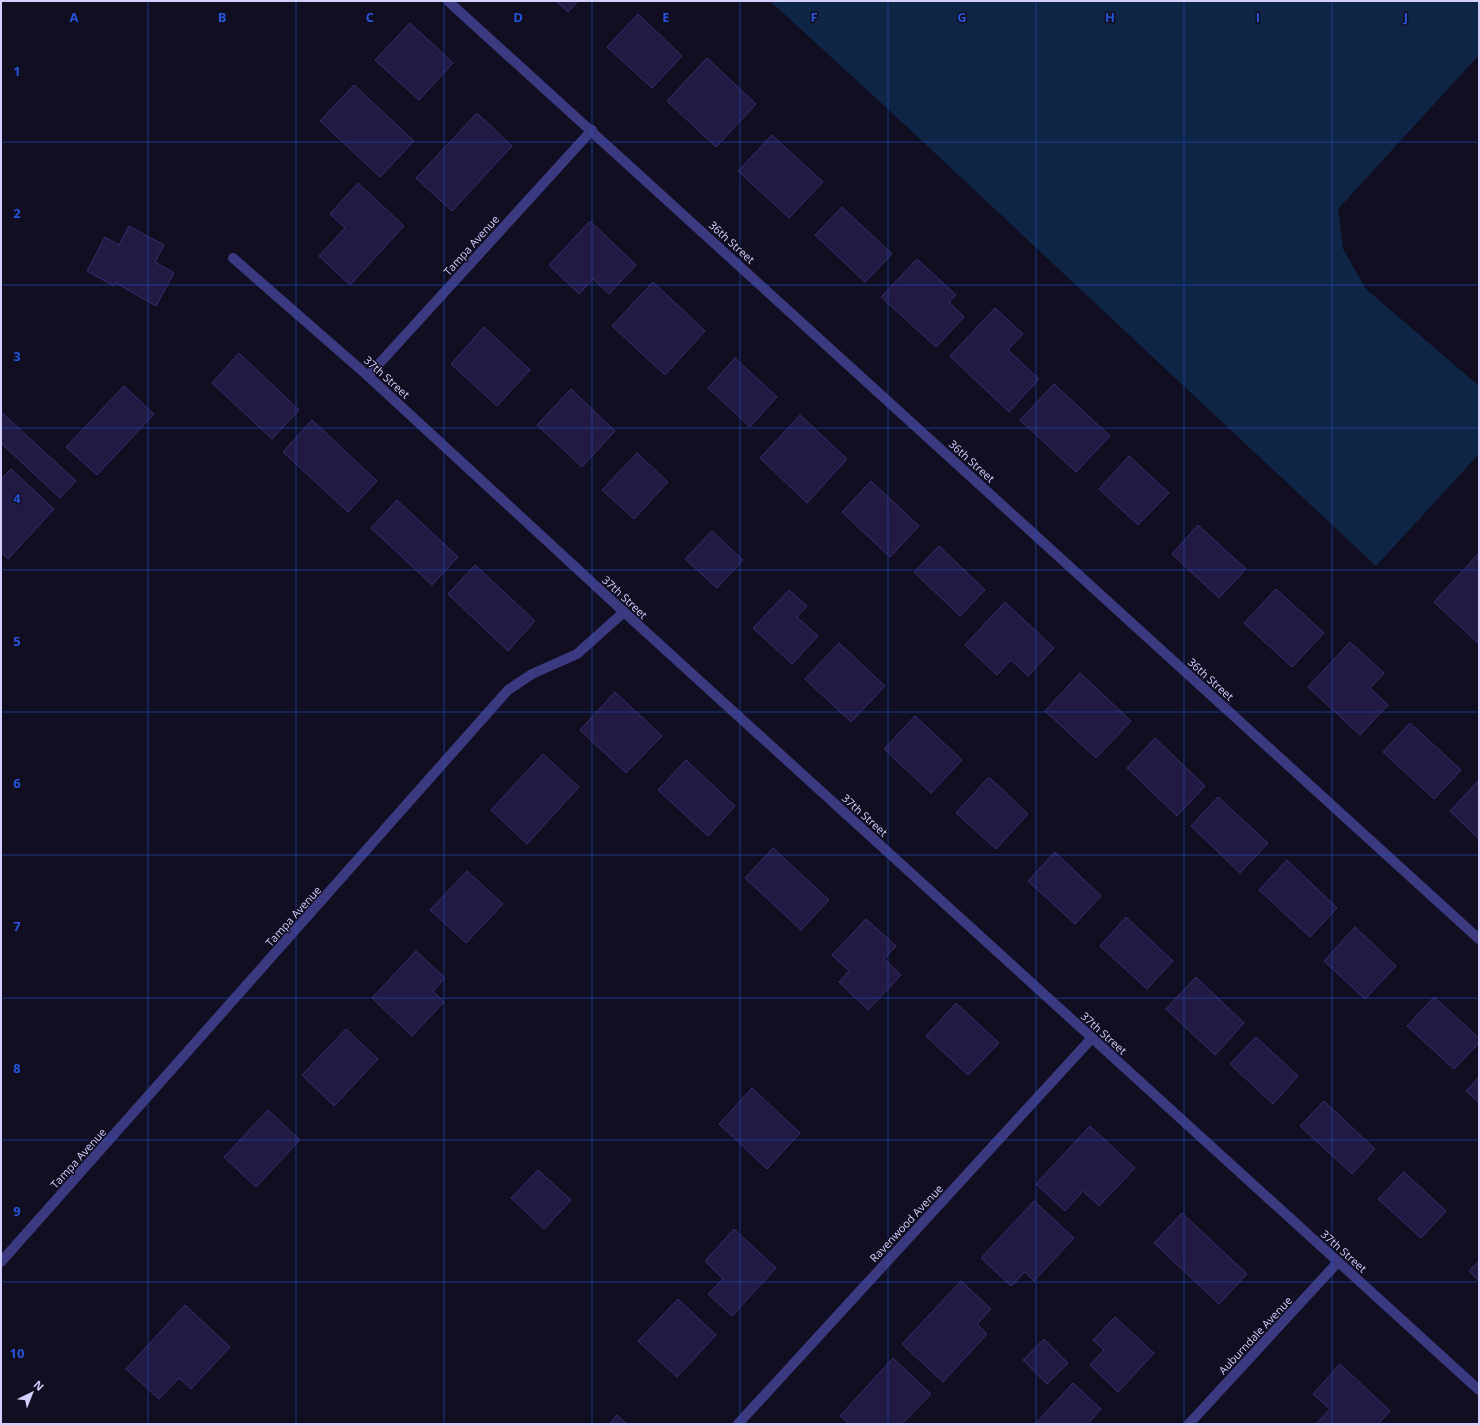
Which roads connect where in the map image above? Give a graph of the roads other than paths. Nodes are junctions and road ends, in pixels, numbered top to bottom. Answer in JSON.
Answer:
{"nodes":[{"id":1,"x":448,"y":1,"type":"edge"},
{"id":2,"x":592,"y":130,"type":"junction"},
{"id":3,"x":234,"y":258,"type":"dead end"},
{"id":4,"x":368,"y":376,"type":"junction"},
{"id":5,"x":624,"y":612,"type":"junction"},
{"id":6,"x":1479,"y":939,"type":"edge"},
{"id":7,"x":1092,"y":1038,"type":"junction"},
{"id":8,"x":1,"y":1262,"type":"edge"},
{"id":9,"x":1338,"y":1262,"type":"junction"},
{"id":10,"x":1479,"y":1390,"type":"edge"},
{"id":11,"x":738,"y":1424,"type":"edge"},
{"id":12,"x":1189,"y":1424,"type":"edge"}],
"edges":[{"from":1,"to":2,"type":"street","name":"36th Street"},
{"from":2,"to":4,"type":"street","name":"Tampa Avenue"},
{"from":2,"to":6,"type":"street","name":"36th Street"},
{"from":3,"to":4,"type":"street","name":"37th Street"},
{"from":4,"to":5,"type":"street","name":"37th Street"},
{"from":5,"to":7,"type":"street","name":"37th Street"},
{"from":5,"to":8,"type":"street","name":"Tampa Avenue"},
{"from":7,"to":9,"type":"street","name":"37th Street"},
{"from":7,"to":11,"type":"street","name":"Ravenwood Avenue"},
{"from":9,"to":10,"type":"street","name":"37th Street"},
{"from":9,"to":12,"type":"street","name":"Auburndale Avenue"}]}
